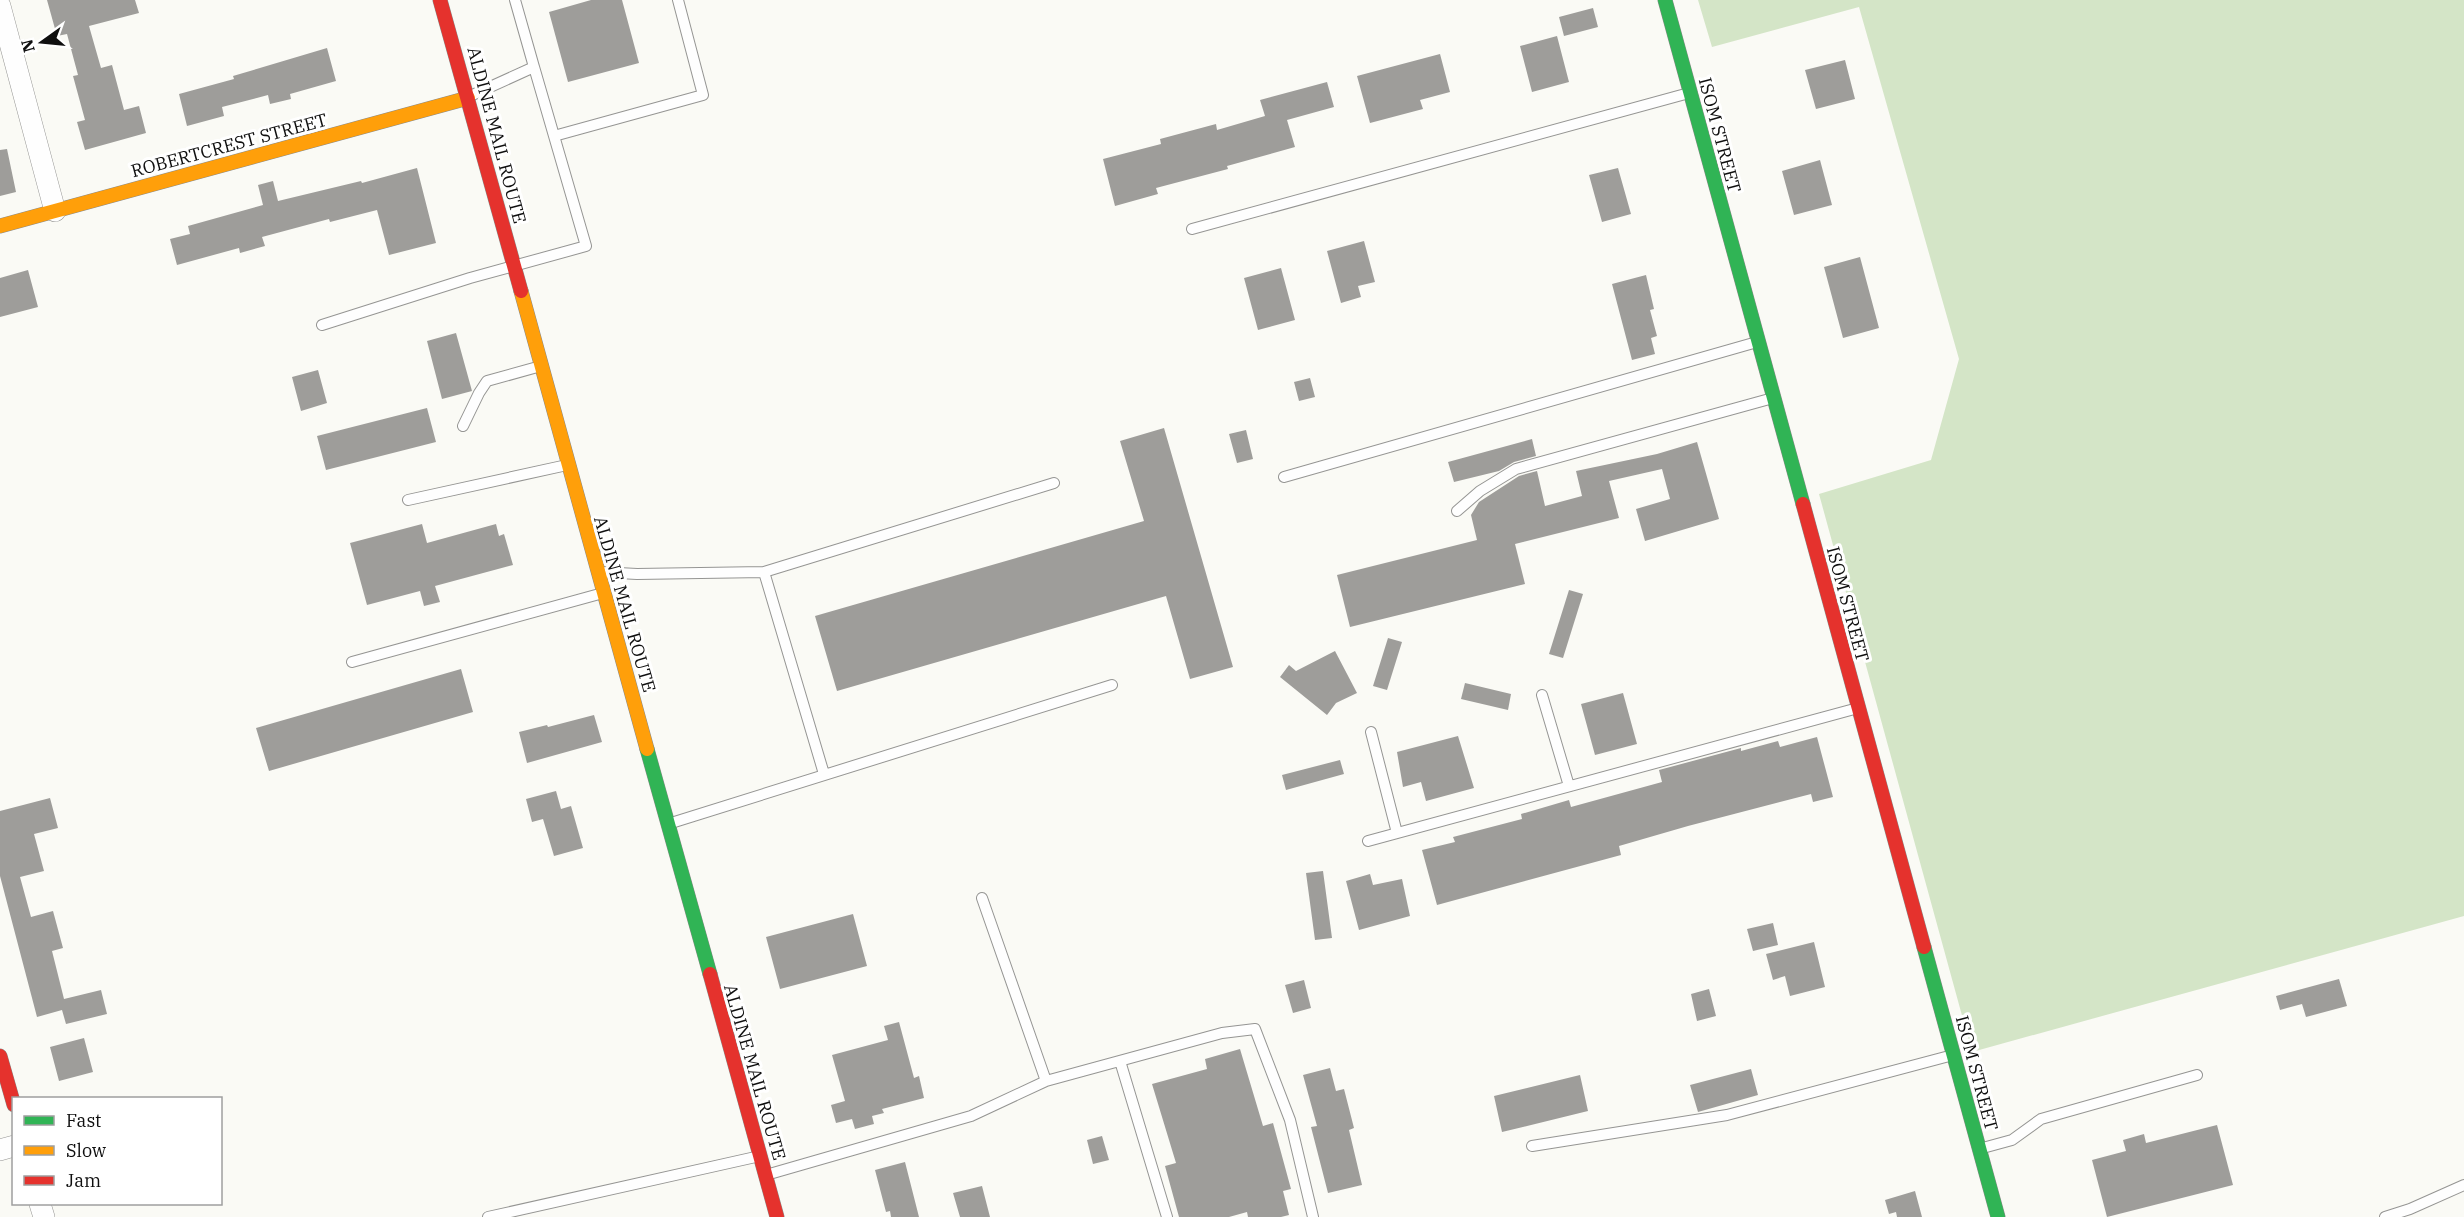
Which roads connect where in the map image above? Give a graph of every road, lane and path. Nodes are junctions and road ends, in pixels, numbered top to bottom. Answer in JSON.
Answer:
{"nodes":[{"id":1,"x":440,"y":0,"type":"edge"},
{"id":2,"x":515,"y":0,"type":"edge"},
{"id":3,"x":678,"y":0,"type":"edge"},
{"id":4,"x":1665,"y":0,"type":"edge"},
{"id":5,"x":0,"y":6,"type":"edge"},
{"id":6,"x":534,"y":67,"type":"junction"},
{"id":7,"x":1690,"y":92,"type":"junction"},
{"id":8,"x":468,"y":98,"type":"junction"},
{"id":9,"x":554,"y":136,"type":"junction"},
{"id":10,"x":55,"y":211,"type":"junction"},
{"id":11,"x":0,"y":226,"type":"edge"},
{"id":12,"x":1192,"y":229,"type":"dead end"},
{"id":13,"x":514,"y":266,"type":"junction"},
{"id":14,"x":322,"y":325,"type":"dead end"},
{"id":15,"x":1758,"y":342,"type":"junction"},
{"id":16,"x":541,"y":366,"type":"junction"},
{"id":17,"x":1774,"y":398,"type":"junction"},
{"id":18,"x":463,"y":426,"type":"dead end"},
{"id":19,"x":568,"y":465,"type":"junction"},
{"id":20,"x":1284,"y":477,"type":"dead end"},
{"id":21,"x":1054,"y":483,"type":"dead end"},
{"id":22,"x":408,"y":500,"type":"dead end"},
{"id":23,"x":1457,"y":511,"type":"dead end"},
{"id":24,"x":598,"y":572,"type":"junction"},
{"id":25,"x":764,"y":572,"type":"junction"},
{"id":26,"x":603,"y":592,"type":"junction"},
{"id":27,"x":352,"y":662,"type":"dead end"},
{"id":28,"x":1112,"y":685,"type":"dead end"},
{"id":29,"x":1542,"y":695,"type":"dead end"},
{"id":30,"x":1858,"y":708,"type":"junction"},
{"id":31,"x":1371,"y":732,"type":"dead end"},
{"id":32,"x":824,"y":774,"type":"junction"},
{"id":33,"x":1569,"y":786,"type":"junction"},
{"id":34,"x":668,"y":824,"type":"junction"},
{"id":35,"x":1397,"y":833,"type":"junction"},
{"id":36,"x":1368,"y":840,"type":"dead end"},
{"id":37,"x":982,"y":898,"type":"dead end"},
{"id":38,"x":1953,"y":1054,"type":"junction"},
{"id":39,"x":0,"y":1056,"type":"edge"},
{"id":40,"x":1120,"y":1061,"type":"junction"},
{"id":41,"x":2197,"y":1075,"type":"dead end"},
{"id":42,"x":1046,"y":1081,"type":"junction"},
{"id":43,"x":12,"y":1098,"type":"edge"},
{"id":44,"x":1532,"y":1146,"type":"dead end"},
{"id":45,"x":1979,"y":1149,"type":"junction"},
{"id":46,"x":760,"y":1156,"type":"junction"},
{"id":47,"x":765,"y":1175,"type":"junction"},
{"id":48,"x":2464,"y":1185,"type":"edge"},
{"id":49,"x":488,"y":1217,"type":"edge"},
{"id":50,"x":777,"y":1217,"type":"edge"},
{"id":51,"x":1167,"y":1217,"type":"edge"},
{"id":52,"x":1313,"y":1217,"type":"edge"},
{"id":53,"x":1998,"y":1217,"type":"edge"},
{"id":54,"x":2385,"y":1217,"type":"edge"}],
"edges":[{"from":1,"to":8,"type":"street","name":"ALDINE MAIL ROUTE"},
{"from":2,"to":6,"type":"lane"},
{"from":3,"to":9,"type":"lane"},
{"from":4,"to":7,"type":"street","name":"ISOM STREET"},
{"from":5,"to":10,"type":"street"},
{"from":6,"to":8,"type":"lane"},
{"from":6,"to":9,"type":"lane"},
{"from":7,"to":12,"type":"lane"},
{"from":7,"to":15,"type":"street","name":"ISOM STREET"},
{"from":8,"to":10,"type":"street","name":"ROBERTCREST STREET"},
{"from":8,"to":13,"type":"street","name":"ALDINE MAIL ROUTE"},
{"from":9,"to":13,"type":"lane"},
{"from":10,"to":11,"type":"street","name":"ROBERTCREST STREET"},
{"from":13,"to":14,"type":"lane"},
{"from":13,"to":16,"type":"street","name":"ALDINE MAIL ROUTE"},
{"from":15,"to":17,"type":"street","name":"ISOM STREET"},
{"from":15,"to":20,"type":"lane"},
{"from":16,"to":18,"type":"lane"},
{"from":16,"to":19,"type":"street","name":"ALDINE MAIL ROUTE"},
{"from":17,"to":23,"type":"lane"},
{"from":17,"to":30,"type":"street","name":"ISOM STREET"},
{"from":19,"to":22,"type":"lane"},
{"from":19,"to":24,"type":"street","name":"ALDINE MAIL ROUTE"},
{"from":21,"to":25,"type":"lane"},
{"from":24,"to":25,"type":"lane"},
{"from":24,"to":26,"type":"street","name":"ALDINE MAIL ROUTE"},
{"from":25,"to":32,"type":"lane"},
{"from":26,"to":27,"type":"lane"},
{"from":26,"to":34,"type":"street","name":"ALDINE MAIL ROUTE"},
{"from":28,"to":32,"type":"lane"},
{"from":29,"to":33,"type":"lane"},
{"from":30,"to":33,"type":"lane"},
{"from":30,"to":38,"type":"street","name":"ISOM STREET"},
{"from":31,"to":35,"type":"lane"},
{"from":32,"to":34,"type":"lane"},
{"from":33,"to":35,"type":"lane"},
{"from":34,"to":46,"type":"street","name":"ALDINE MAIL ROUTE"},
{"from":35,"to":36,"type":"lane"},
{"from":37,"to":42,"type":"lane"},
{"from":38,"to":44,"type":"lane"},
{"from":38,"to":45,"type":"street","name":"ISOM STREET"},
{"from":39,"to":43,"type":"street"},
{"from":40,"to":42,"type":"lane"},
{"from":40,"to":51,"type":"lane"},
{"from":40,"to":52,"type":"lane"},
{"from":41,"to":45,"type":"lane"},
{"from":42,"to":47,"type":"lane"},
{"from":45,"to":53,"type":"street","name":"ISOM STREET"},
{"from":46,"to":47,"type":"street","name":"ALDINE MAIL ROUTE"},
{"from":46,"to":49,"type":"lane"},
{"from":47,"to":50,"type":"street","name":"ALDINE MAIL ROUTE"},
{"from":48,"to":54,"type":"lane"}]}
